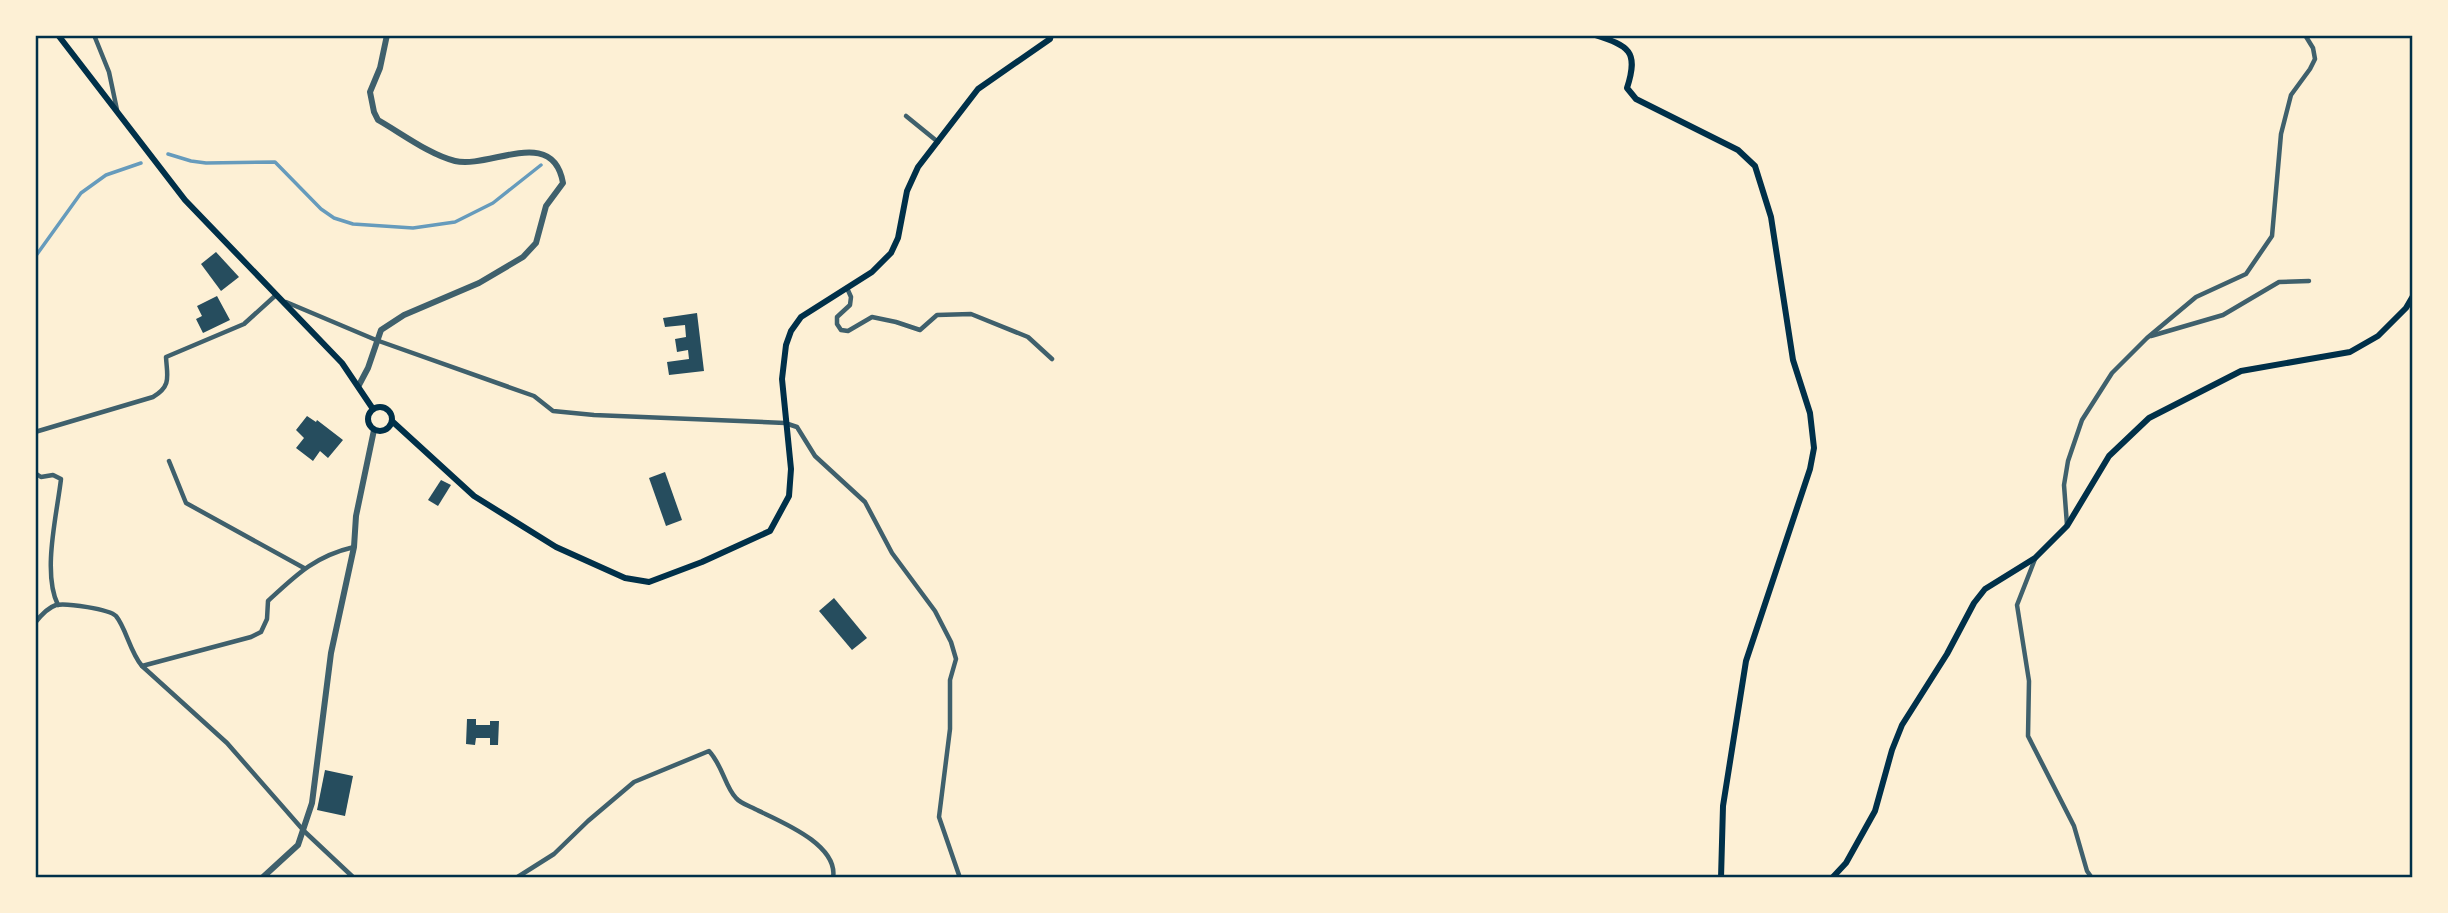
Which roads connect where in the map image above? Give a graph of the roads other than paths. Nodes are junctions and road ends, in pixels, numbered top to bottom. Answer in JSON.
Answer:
{"nodes":[{"id":1,"x":58,"y":35,"type":"edge"},
{"id":2,"x":94,"y":35,"type":"edge"},
{"id":3,"x":387,"y":35,"type":"edge"},
{"id":4,"x":1051,"y":35,"type":"edge"},
{"id":5,"x":1595,"y":35,"type":"edge"},
{"id":6,"x":2305,"y":35,"type":"edge"},
{"id":7,"x":118,"y":115,"type":"junction"},
{"id":8,"x":906,"y":116,"type":"dead end"},
{"id":9,"x":938,"y":142,"type":"junction"},
{"id":10,"x":2309,"y":281,"type":"dead end"},
{"id":11,"x":847,"y":288,"type":"junction"},
{"id":12,"x":277,"y":294,"type":"junction"},
{"id":13,"x":2413,"y":296,"type":"edge"},
{"id":14,"x":286,"y":302,"type":"junction"},
{"id":15,"x":2147,"y":338,"type":"junction"},
{"id":16,"x":376,"y":340,"type":"junction"},
{"id":17,"x":1052,"y":359,"type":"dead end"},
{"id":18,"x":359,"y":385,"type":"junction"},
{"id":19,"x":373,"y":409,"type":"junction"},
{"id":20,"x":393,"y":422,"type":"junction"},
{"id":21,"x":785,"y":423,"type":"junction"},
{"id":22,"x":374,"y":430,"type":"junction"},
{"id":23,"x":35,"y":432,"type":"edge"},
{"id":24,"x":169,"y":461,"type":"dead end"},
{"id":25,"x":35,"y":473,"type":"edge"},
{"id":26,"x":2067,"y":526,"type":"junction"},
{"id":27,"x":354,"y":547,"type":"junction"},
{"id":28,"x":2035,"y":558,"type":"junction"},
{"id":29,"x":304,"y":568,"type":"junction"},
{"id":30,"x":58,"y":605,"type":"junction"},
{"id":31,"x":35,"y":623,"type":"edge"},
{"id":32,"x":142,"y":666,"type":"junction"},
{"id":33,"x":303,"y":831,"type":"junction"},
{"id":34,"x":262,"y":878,"type":"edge"},
{"id":35,"x":354,"y":878,"type":"edge"},
{"id":36,"x":516,"y":878,"type":"edge"},
{"id":37,"x":833,"y":878,"type":"edge"},
{"id":38,"x":960,"y":878,"type":"edge"},
{"id":39,"x":1721,"y":878,"type":"edge"},
{"id":40,"x":1832,"y":878,"type":"edge"},
{"id":41,"x":2092,"y":878,"type":"edge"}],
"edges":[{"from":1,"to":7,"type":"main road"},
{"from":2,"to":7,"type":"street"},
{"from":3,"to":16,"type":"street"},
{"from":4,"to":9,"type":"main road"},
{"from":5,"to":39,"type":"main road"},
{"from":6,"to":15,"type":"street"},
{"from":7,"to":12,"type":"main road"},
{"from":8,"to":9,"type":"street"},
{"from":9,"to":11,"type":"main road"},
{"from":10,"to":15,"type":"street"},
{"from":11,"to":17,"type":"street"},
{"from":11,"to":21,"type":"main road"},
{"from":12,"to":14,"type":"main road"},
{"from":12,"to":23,"type":"street"},
{"from":13,"to":26,"type":"main road"},
{"from":14,"to":16,"type":"street"},
{"from":14,"to":18,"type":"main road"},
{"from":15,"to":26,"type":"street"},
{"from":16,"to":18,"type":"street"},
{"from":16,"to":21,"type":"street"},
{"from":18,"to":19,"type":"main road"},
{"from":19,"to":20,"type":"main road"},
{"from":19,"to":22,"type":"main road"},
{"from":20,"to":21,"type":"main road"},
{"from":20,"to":22,"type":"main road"},
{"from":21,"to":38,"type":"street"},
{"from":22,"to":27,"type":"street"},
{"from":24,"to":29,"type":"street"},
{"from":25,"to":30,"type":"street"},
{"from":26,"to":28,"type":"main road"},
{"from":27,"to":29,"type":"street"},
{"from":27,"to":33,"type":"street"},
{"from":28,"to":40,"type":"main road"},
{"from":28,"to":41,"type":"street"},
{"from":29,"to":32,"type":"street"},
{"from":30,"to":31,"type":"street"},
{"from":30,"to":32,"type":"street"},
{"from":32,"to":33,"type":"street"},
{"from":33,"to":34,"type":"street"},
{"from":33,"to":35,"type":"street"},
{"from":36,"to":37,"type":"street"}]}
